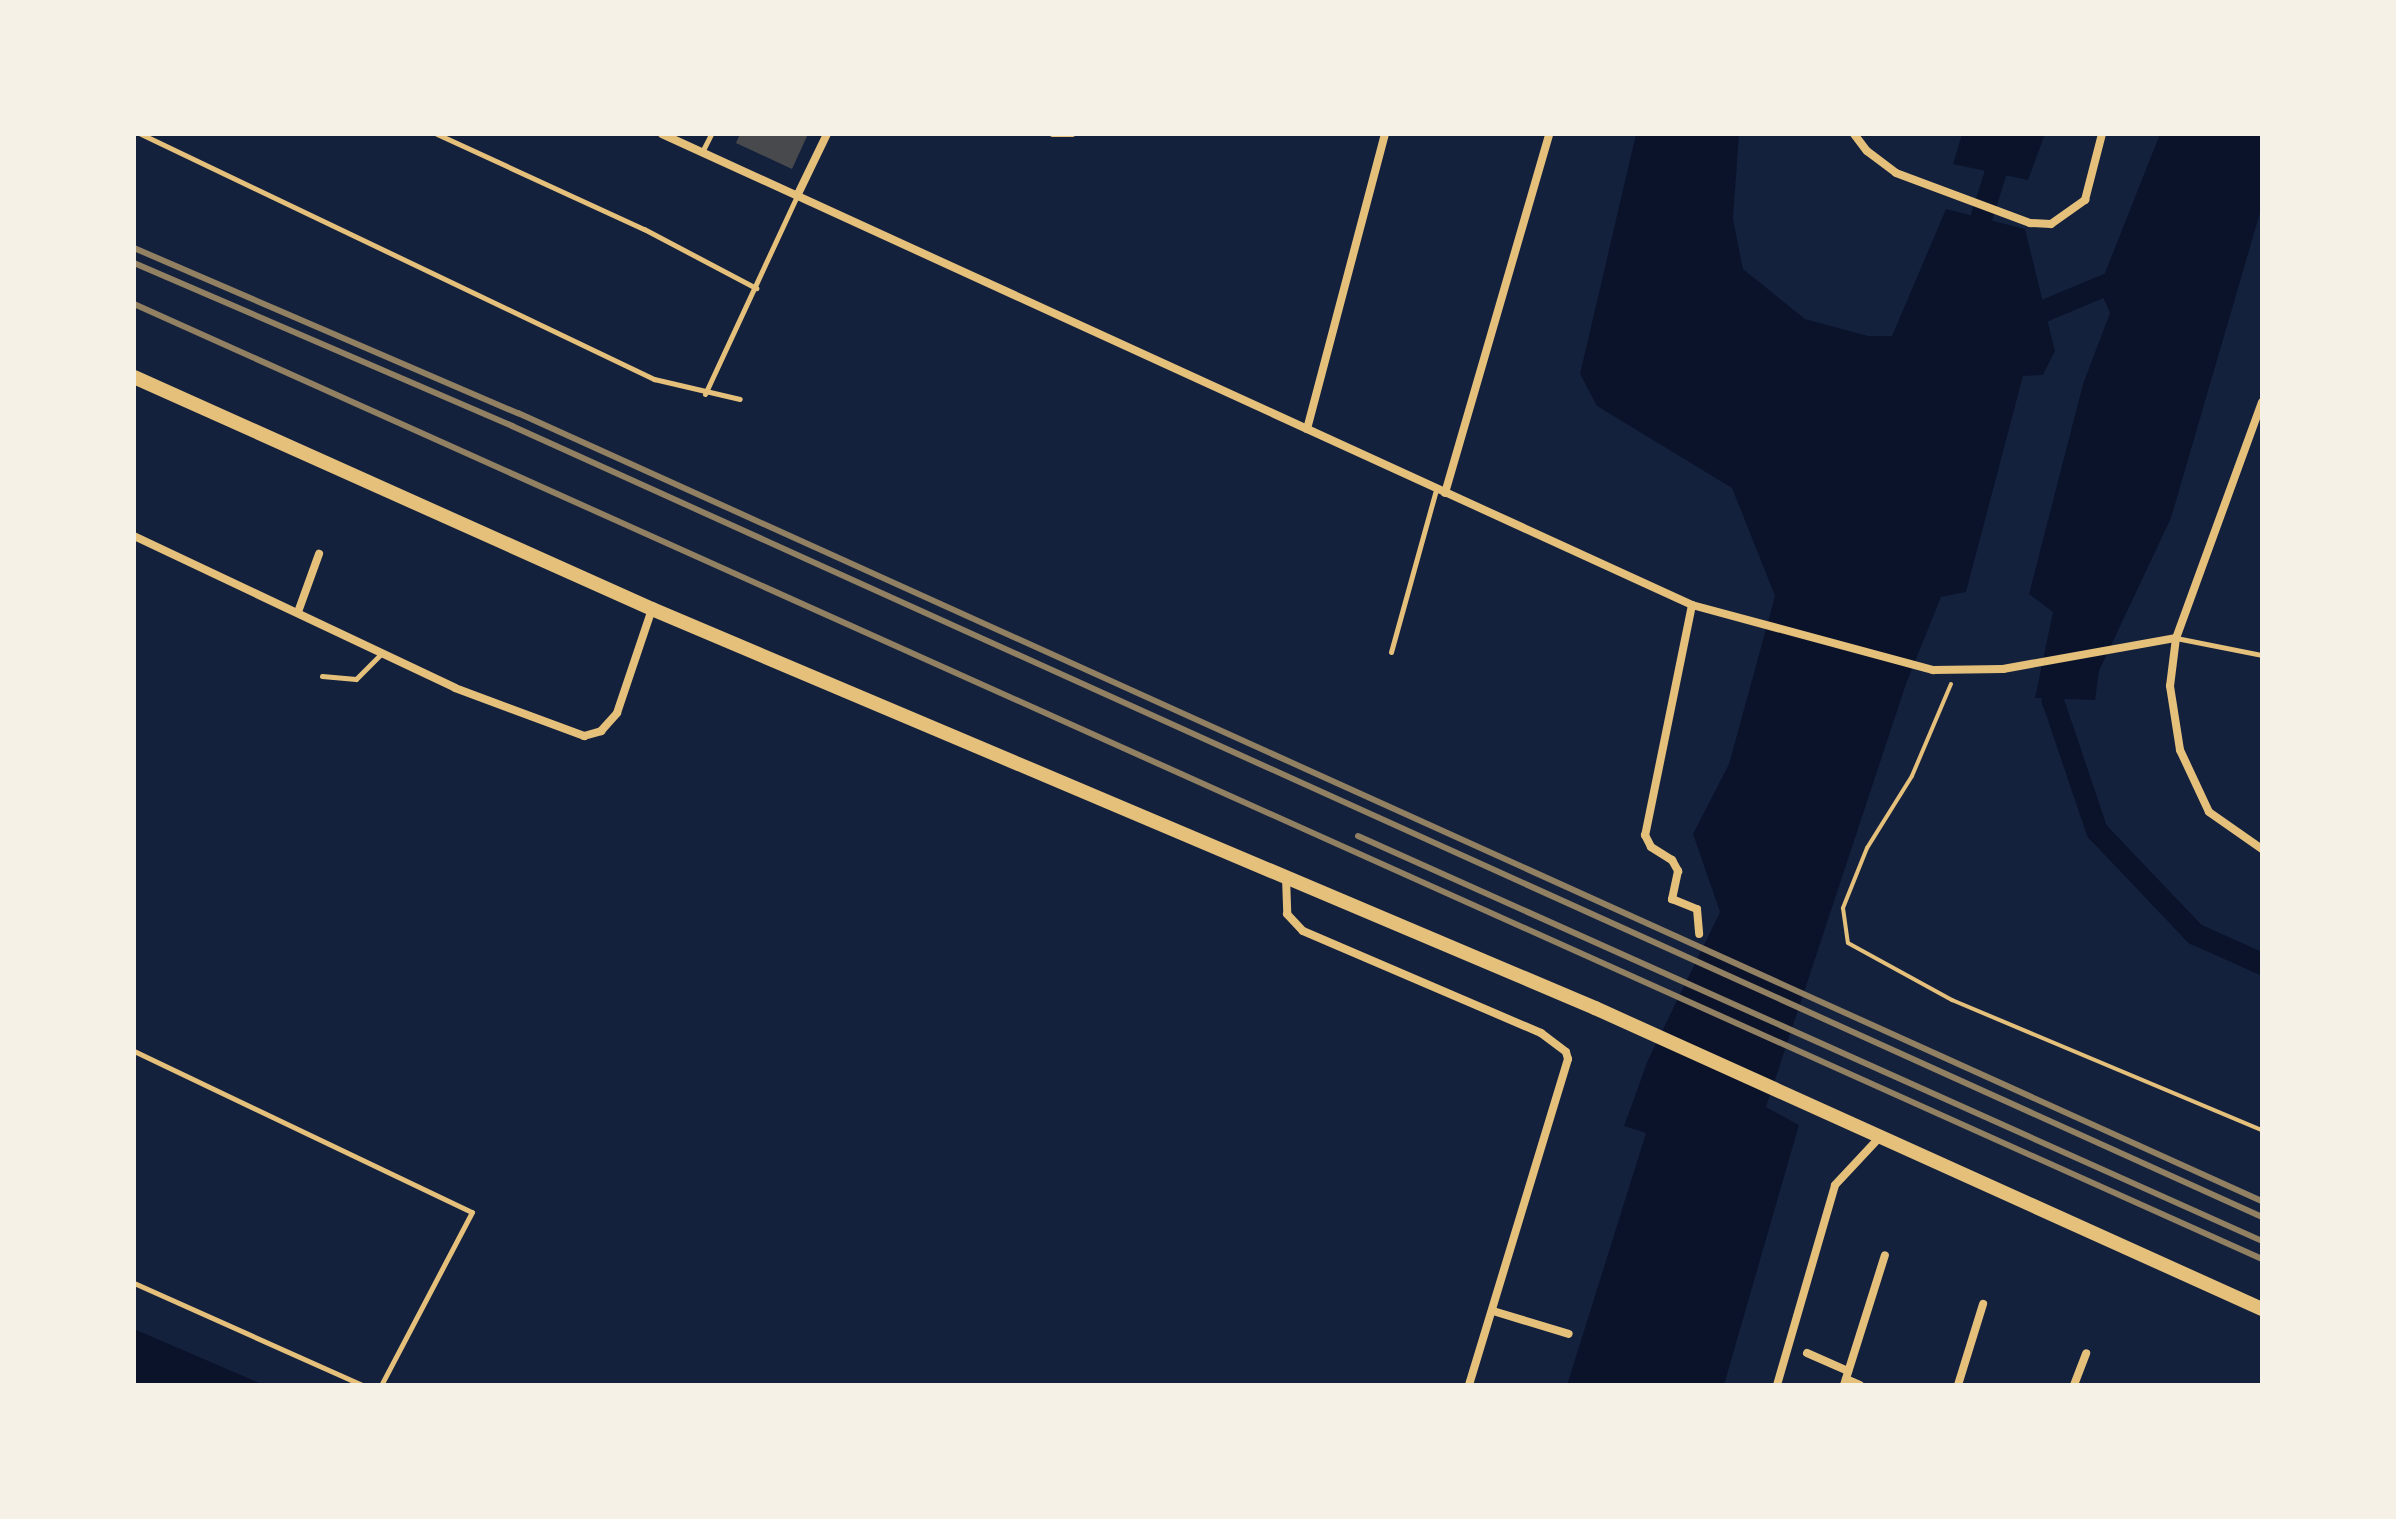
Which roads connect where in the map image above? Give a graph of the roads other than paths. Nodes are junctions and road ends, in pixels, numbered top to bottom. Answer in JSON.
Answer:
{"nodes":[{"id":1,"x":141,"y":134,"type":"edge"},
{"id":2,"x":437,"y":134,"type":"edge"},
{"id":3,"x":662,"y":134,"type":"edge"},
{"id":4,"x":711,"y":134,"type":"edge"},
{"id":5,"x":827,"y":134,"type":"edge"},
{"id":6,"x":1052,"y":134,"type":"edge"},
{"id":7,"x":1072,"y":134,"type":"edge"},
{"id":8,"x":1385,"y":134,"type":"edge"},
{"id":9,"x":1549,"y":134,"type":"edge"},
{"id":10,"x":1854,"y":134,"type":"edge"},
{"id":11,"x":2102,"y":134,"type":"edge"},
{"id":12,"x":702,"y":152,"type":"junction"},
{"id":13,"x":797,"y":196,"type":"junction"},
{"id":14,"x":756,"y":288,"type":"junction"},
{"id":15,"x":134,"y":377,"type":"edge"},
{"id":16,"x":705,"y":394,"type":"junction"},
{"id":17,"x":740,"y":399,"type":"dead end"},
{"id":18,"x":2262,"y":402,"type":"edge"},
{"id":19,"x":1307,"y":429,"type":"junction"},
{"id":20,"x":1440,"y":492,"type":"junction"},
{"id":21,"x":134,"y":536,"type":"edge"},
{"id":22,"x":319,"y":554,"type":"dead end"},
{"id":23,"x":1692,"y":605,"type":"junction"},
{"id":24,"x":652,"y":609,"type":"junction"},
{"id":25,"x":298,"y":612,"type":"junction"},
{"id":26,"x":2176,"y":638,"type":"junction"},
{"id":27,"x":382,"y":652,"type":"junction"},
{"id":28,"x":1391,"y":652,"type":"dead end"},
{"id":29,"x":2262,"y":655,"type":"edge"},
{"id":30,"x":322,"y":676,"type":"dead end"},
{"id":31,"x":2262,"y":849,"type":"edge"},
{"id":32,"x":1286,"y":877,"type":"junction"},
{"id":33,"x":1699,"y":934,"type":"dead end"},
{"id":34,"x":134,"y":1051,"type":"edge"},
{"id":35,"x":1879,"y":1138,"type":"junction"},
{"id":36,"x":1885,"y":1255,"type":"dead end"},
{"id":37,"x":134,"y":1283,"type":"edge"},
{"id":38,"x":1983,"y":1304,"type":"dead end"},
{"id":39,"x":2262,"y":1309,"type":"edge"},
{"id":40,"x":1493,"y":1311,"type":"junction"},
{"id":41,"x":1569,"y":1334,"type":"dead end"},
{"id":42,"x":1807,"y":1353,"type":"dead end"},
{"id":43,"x":2086,"y":1353,"type":"dead end"},
{"id":44,"x":1846,"y":1378,"type":"edge"},
{"id":45,"x":362,"y":1385,"type":"edge"},
{"id":46,"x":381,"y":1385,"type":"edge"},
{"id":47,"x":1469,"y":1385,"type":"edge"},
{"id":48,"x":1777,"y":1385,"type":"edge"},
{"id":49,"x":1860,"y":1385,"type":"edge"},
{"id":50,"x":1958,"y":1385,"type":"edge"},
{"id":51,"x":2074,"y":1385,"type":"edge"}],
"edges":[{"from":1,"to":16,"type":"lane"},
{"from":2,"to":14,"type":"lane"},
{"from":3,"to":12,"type":"street"},
{"from":4,"to":12,"type":"lane"},
{"from":5,"to":13,"type":"street"},
{"from":6,"to":7,"type":"lane"},
{"from":8,"to":19,"type":"street"},
{"from":9,"to":20,"type":"street"},
{"from":10,"to":11,"type":"street"},
{"from":12,"to":13,"type":"street"},
{"from":13,"to":14,"type":"lane"},
{"from":13,"to":19,"type":"street"},
{"from":14,"to":16,"type":"lane"},
{"from":15,"to":24,"type":"main road"},
{"from":16,"to":17,"type":"lane"},
{"from":18,"to":26,"type":"street"},
{"from":19,"to":20,"type":"street"},
{"from":20,"to":23,"type":"street"},
{"from":20,"to":28,"type":"lane"},
{"from":21,"to":25,"type":"street"},
{"from":22,"to":25,"type":"street"},
{"from":23,"to":26,"type":"street"},
{"from":23,"to":33,"type":"street"},
{"from":24,"to":27,"type":"street"},
{"from":24,"to":32,"type":"main road"},
{"from":25,"to":27,"type":"street"},
{"from":26,"to":29,"type":"lane"},
{"from":26,"to":31,"type":"street"},
{"from":27,"to":30,"type":"lane"},
{"from":32,"to":35,"type":"main road"},
{"from":32,"to":40,"type":"street"},
{"from":34,"to":46,"type":"lane"},
{"from":35,"to":39,"type":"main road"},
{"from":35,"to":48,"type":"street"},
{"from":36,"to":44,"type":"street"},
{"from":37,"to":45,"type":"lane"},
{"from":38,"to":50,"type":"street"},
{"from":40,"to":41,"type":"street"},
{"from":40,"to":47,"type":"street"},
{"from":42,"to":44,"type":"street"},
{"from":43,"to":51,"type":"street"},
{"from":44,"to":49,"type":"street"}]}
